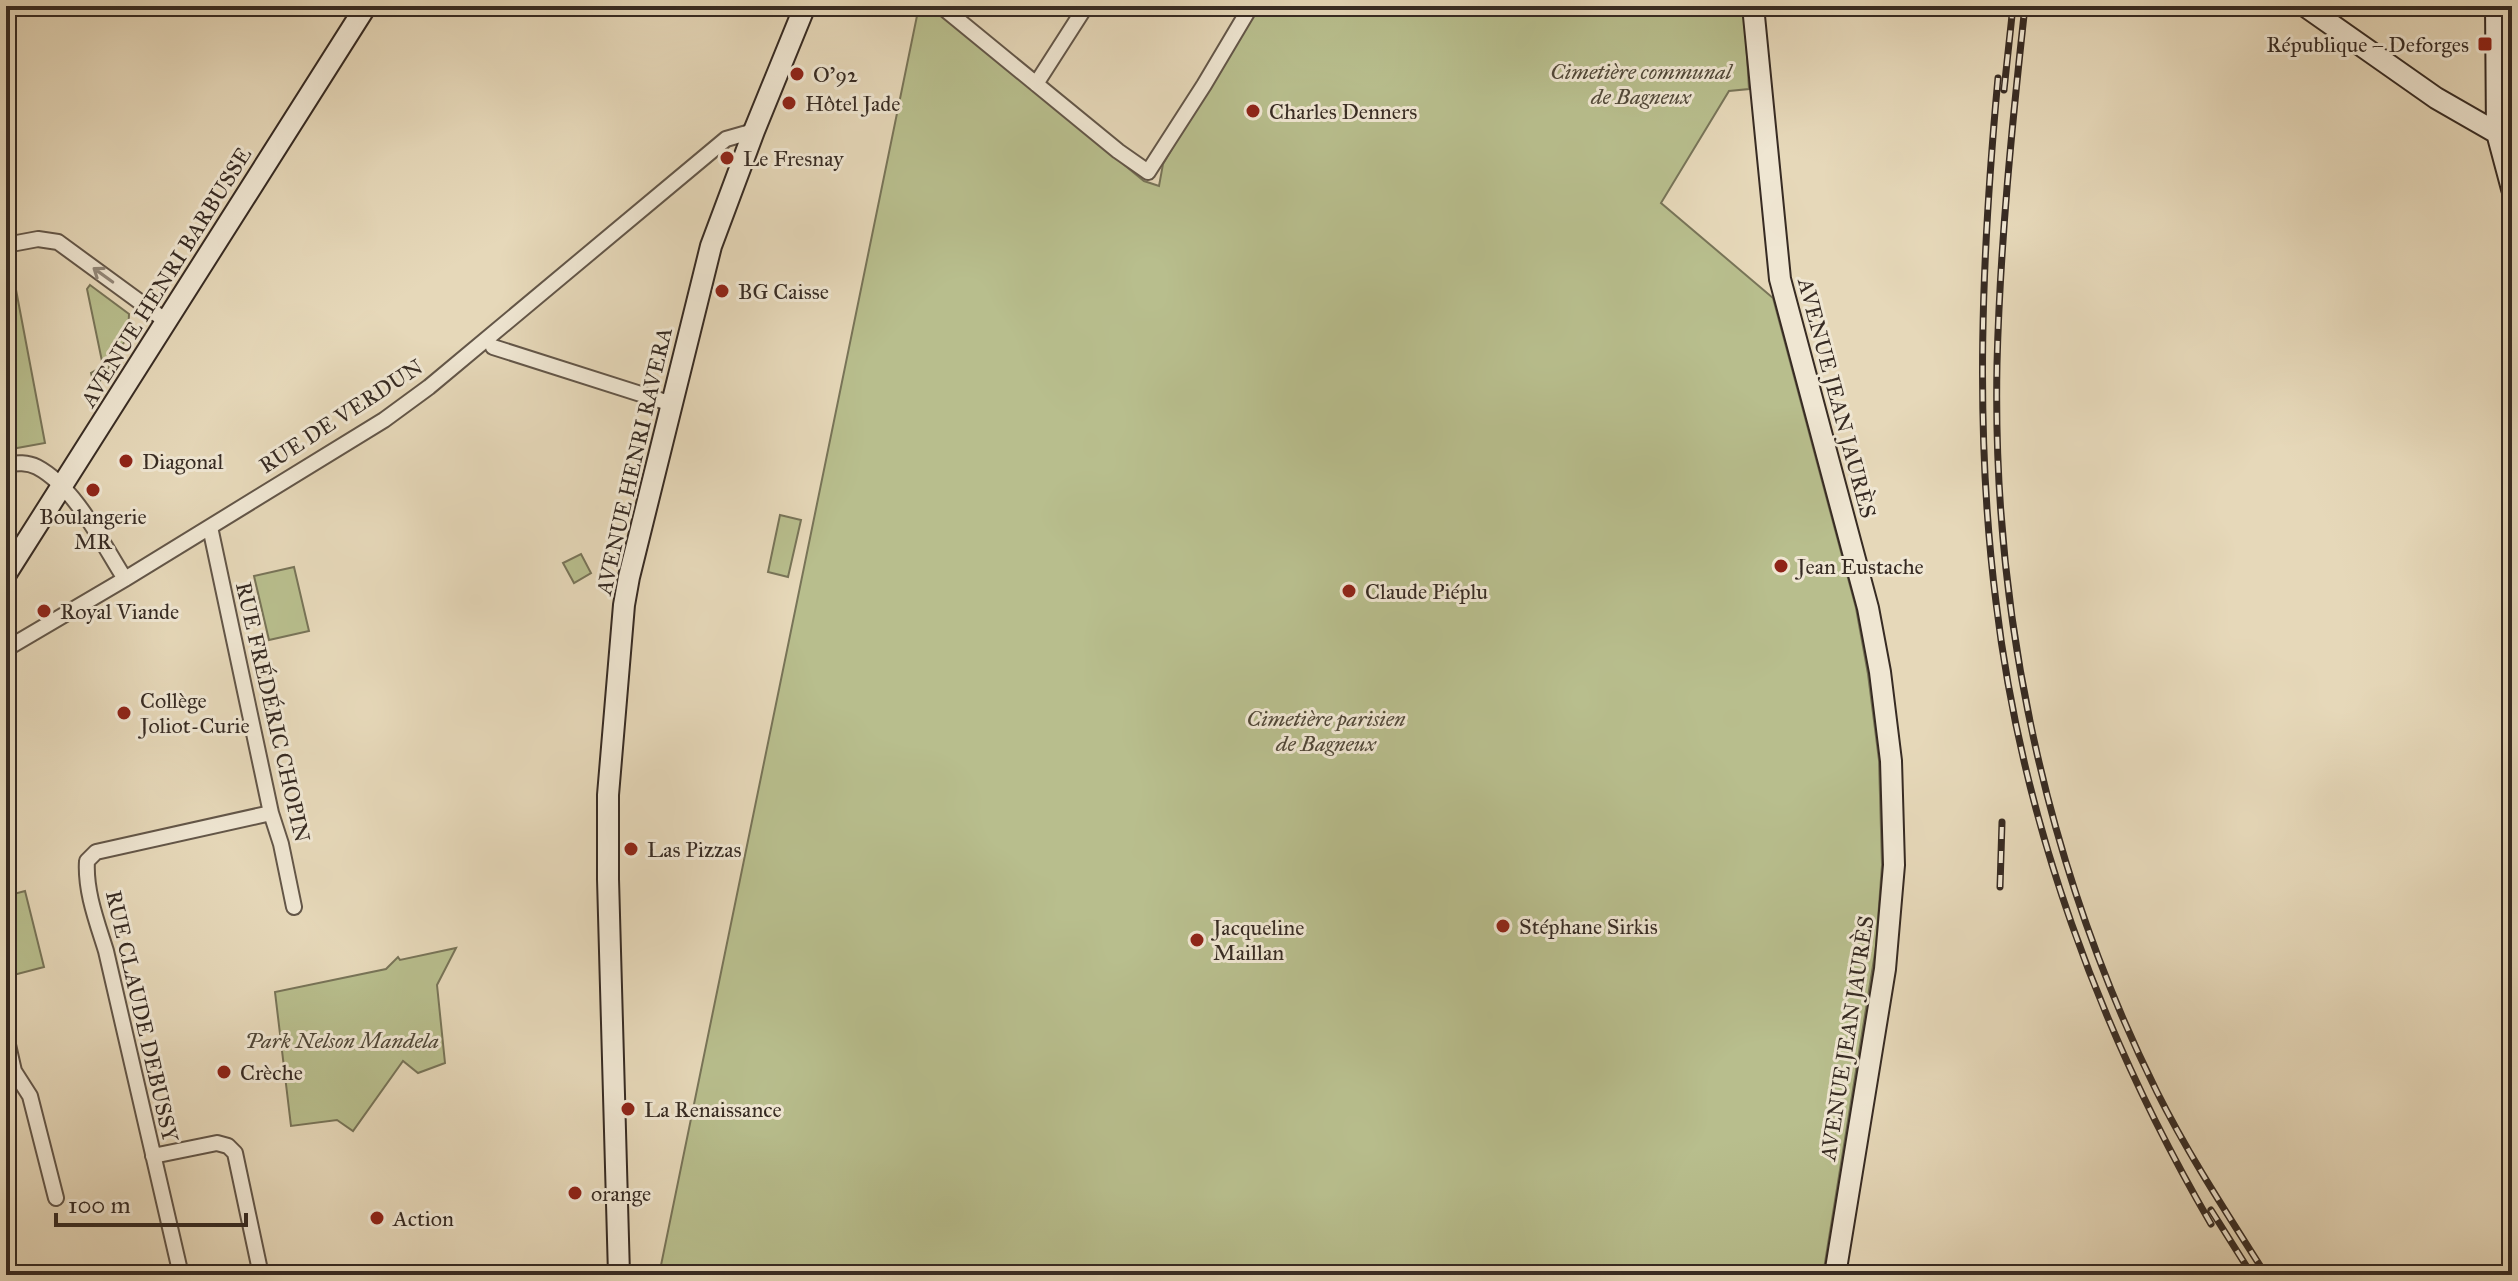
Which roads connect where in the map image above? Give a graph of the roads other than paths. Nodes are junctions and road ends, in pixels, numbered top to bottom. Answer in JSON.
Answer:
{"nodes":[{"id":1,"x":366,"y":6,"type":"edge"},
{"id":2,"x":805,"y":6,"type":"edge"},
{"id":3,"x":941,"y":6,"type":"edge"},
{"id":4,"x":1251,"y":6,"type":"edge"},
{"id":5,"x":1753,"y":6,"type":"edge"},
{"id":6,"x":2305,"y":6,"type":"edge"},
{"id":7,"x":2496,"y":6,"type":"edge"},
{"id":8,"x":1082,"y":9,"type":"edge"},
{"id":9,"x":1036,"y":84,"type":"junction"},
{"id":10,"x":754,"y":131,"type":"junction"},
{"id":11,"x":2505,"y":138,"type":"edge"},
{"id":12,"x":2512,"y":189,"type":"edge"},
{"id":13,"x":6,"y":245,"type":"edge"},
{"id":14,"x":166,"y":321,"type":"junction"},
{"id":15,"x":493,"y":347,"type":"dead end"},
{"id":16,"x":672,"y":404,"type":"junction"},
{"id":17,"x":6,"y":464,"type":"edge"},
{"id":18,"x":61,"y":487,"type":"junction"},
{"id":19,"x":210,"y":527,"type":"junction"},
{"id":20,"x":6,"y":574,"type":"edge"},
{"id":21,"x":125,"y":579,"type":"junction"},
{"id":22,"x":6,"y":649,"type":"edge"},
{"id":23,"x":271,"y":813,"type":"junction"},
{"id":24,"x":294,"y":907,"type":"dead end"},
{"id":25,"x":6,"y":1036,"type":"edge"},
{"id":26,"x":613,"y":1090,"type":"junction"},
{"id":27,"x":153,"y":1156,"type":"junction"},
{"id":28,"x":56,"y":1198,"type":"dead end"},
{"id":29,"x":181,"y":1275,"type":"edge"},
{"id":30,"x":261,"y":1275,"type":"edge"},
{"id":31,"x":610,"y":1275,"type":"edge"},
{"id":32,"x":619,"y":1275,"type":"edge"},
{"id":33,"x":1835,"y":1275,"type":"edge"}],
"edges":[{"from":1,"to":14,"type":"street","name":"AVENUE HENRI BARBUSSE"},
{"from":2,"to":10,"type":"street","name":"AVENUE HENRI RAVERA"},
{"from":3,"to":9,"type":"street"},
{"from":4,"to":9,"type":"street"},
{"from":5,"to":33,"type":"street","name":"AVENUE JEAN JAURÈS"},
{"from":6,"to":11,"type":"street"},
{"from":7,"to":11,"type":"street"},
{"from":8,"to":9,"type":"street"},
{"from":10,"to":16,"type":"street","name":"AVENUE HENRI RAVERA"},
{"from":10,"to":19,"type":"street","name":"RUE DE VERDUN"},
{"from":11,"to":12,"type":"street"},
{"from":14,"to":13,"type":"street","one_way":true},
{"from":14,"to":18,"type":"street","name":"AVENUE HENRI BARBUSSE"},
{"from":15,"to":16,"type":"street"},
{"from":16,"to":26,"type":"street","name":"AVENUE HENRI RAVERA"},
{"from":17,"to":18,"type":"street"},
{"from":18,"to":20,"type":"street","name":"AVENUE HENRI BARBUSSE"},
{"from":18,"to":21,"type":"street"},
{"from":19,"to":21,"type":"street","name":"RUE DE VERDUN"},
{"from":19,"to":23,"type":"street","name":"RUE FRÉDÉRIC CHOPIN"},
{"from":21,"to":22,"type":"street","name":"RUE DE VERDUN"},
{"from":23,"to":24,"type":"street","name":"RUE FRÉDÉRIC CHOPIN"},
{"from":23,"to":27,"type":"street","name":"RUE CLAUDE DEBUSSY"},
{"from":25,"to":28,"type":"street"},
{"from":26,"to":31,"type":"street","name":"AVENUE HENRI RAVERA"},
{"from":26,"to":32,"type":"street","name":"AVENUE HENRI RAVERA"},
{"from":27,"to":29,"type":"street","name":"RUE CLAUDE DEBUSSY"},
{"from":27,"to":30,"type":"street"}]}
